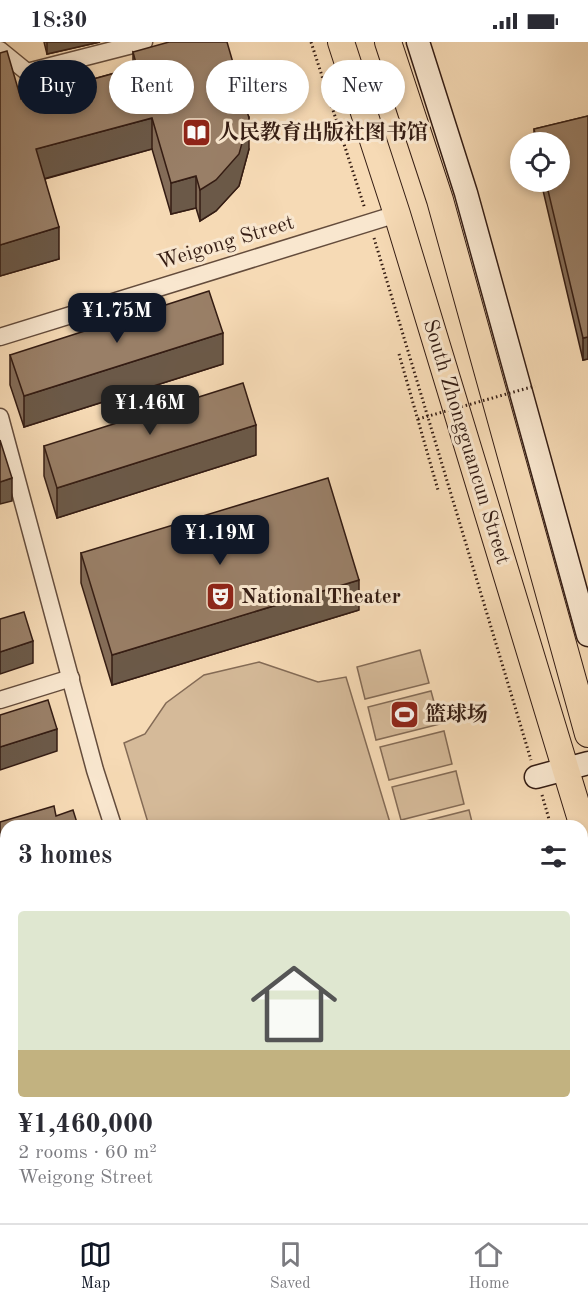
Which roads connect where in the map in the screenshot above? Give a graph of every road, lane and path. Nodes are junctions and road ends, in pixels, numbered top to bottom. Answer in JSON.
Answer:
{"nodes":[{"id":1,"x":144,"y":42,"type":"edge"},
{"id":2,"x":311,"y":42,"type":"edge"},
{"id":3,"x":341,"y":42,"type":"edge"},
{"id":4,"x":388,"y":42,"type":"edge"},
{"id":5,"x":418,"y":42,"type":"edge"},
{"id":6,"x":0,"y":50,"type":"edge"},
{"id":7,"x":397,"y":214,"type":"junction"},
{"id":8,"x":369,"y":223,"type":"junction"},
{"id":9,"x":0,"y":337,"type":"edge"},
{"id":10,"x":399,"y":354,"type":"dead end"},
{"id":11,"x":535,"y":386,"type":"dead end"},
{"id":12,"x":0,"y":417,"type":"edge"},
{"id":13,"x":418,"y":419,"type":"junction"},
{"id":14,"x":438,"y":490,"type":"dead end"},
{"id":15,"x":588,"y":635,"type":"edge"},
{"id":16,"x":71,"y":678,"type":"junction"},
{"id":17,"x":0,"y":700,"type":"edge"},
{"id":18,"x":588,"y":734,"type":"edge"},
{"id":19,"x":577,"y":766,"type":"edge"},
{"id":20,"x":536,"y":777,"type":"junction"},
{"id":21,"x":111,"y":820,"type":"edge"},
{"id":22,"x":549,"y":820,"type":"edge"},
{"id":23,"x":585,"y":820,"type":"edge"}],
"edges":[{"from":1,"to":6,"type":"street"},
{"from":2,"to":8,"type":"path"},
{"from":3,"to":7,"type":"main road","name":"South Zhongguancun Street"},
{"from":4,"to":18,"type":"main road","name":"South Zhongguancun Street"},
{"from":5,"to":15,"type":"street"},
{"from":7,"to":8,"type":"street","name":"Weigong Street"},
{"from":7,"to":19,"type":"main road","name":"South Zhongguancun Street"},
{"from":8,"to":9,"type":"street","name":"Weigong Street"},
{"from":8,"to":20,"type":"path"},
{"from":10,"to":13,"type":"path"},
{"from":11,"to":13,"type":"path","bridge":true},
{"from":12,"to":16,"type":"street"},
{"from":13,"to":14,"type":"path"},
{"from":16,"to":17,"type":"street"},
{"from":16,"to":21,"type":"street"},
{"from":19,"to":20,"type":"street"},
{"from":19,"to":23,"type":"main road","name":"South Zhongguancun Street"},
{"from":20,"to":22,"type":"path"}]}
